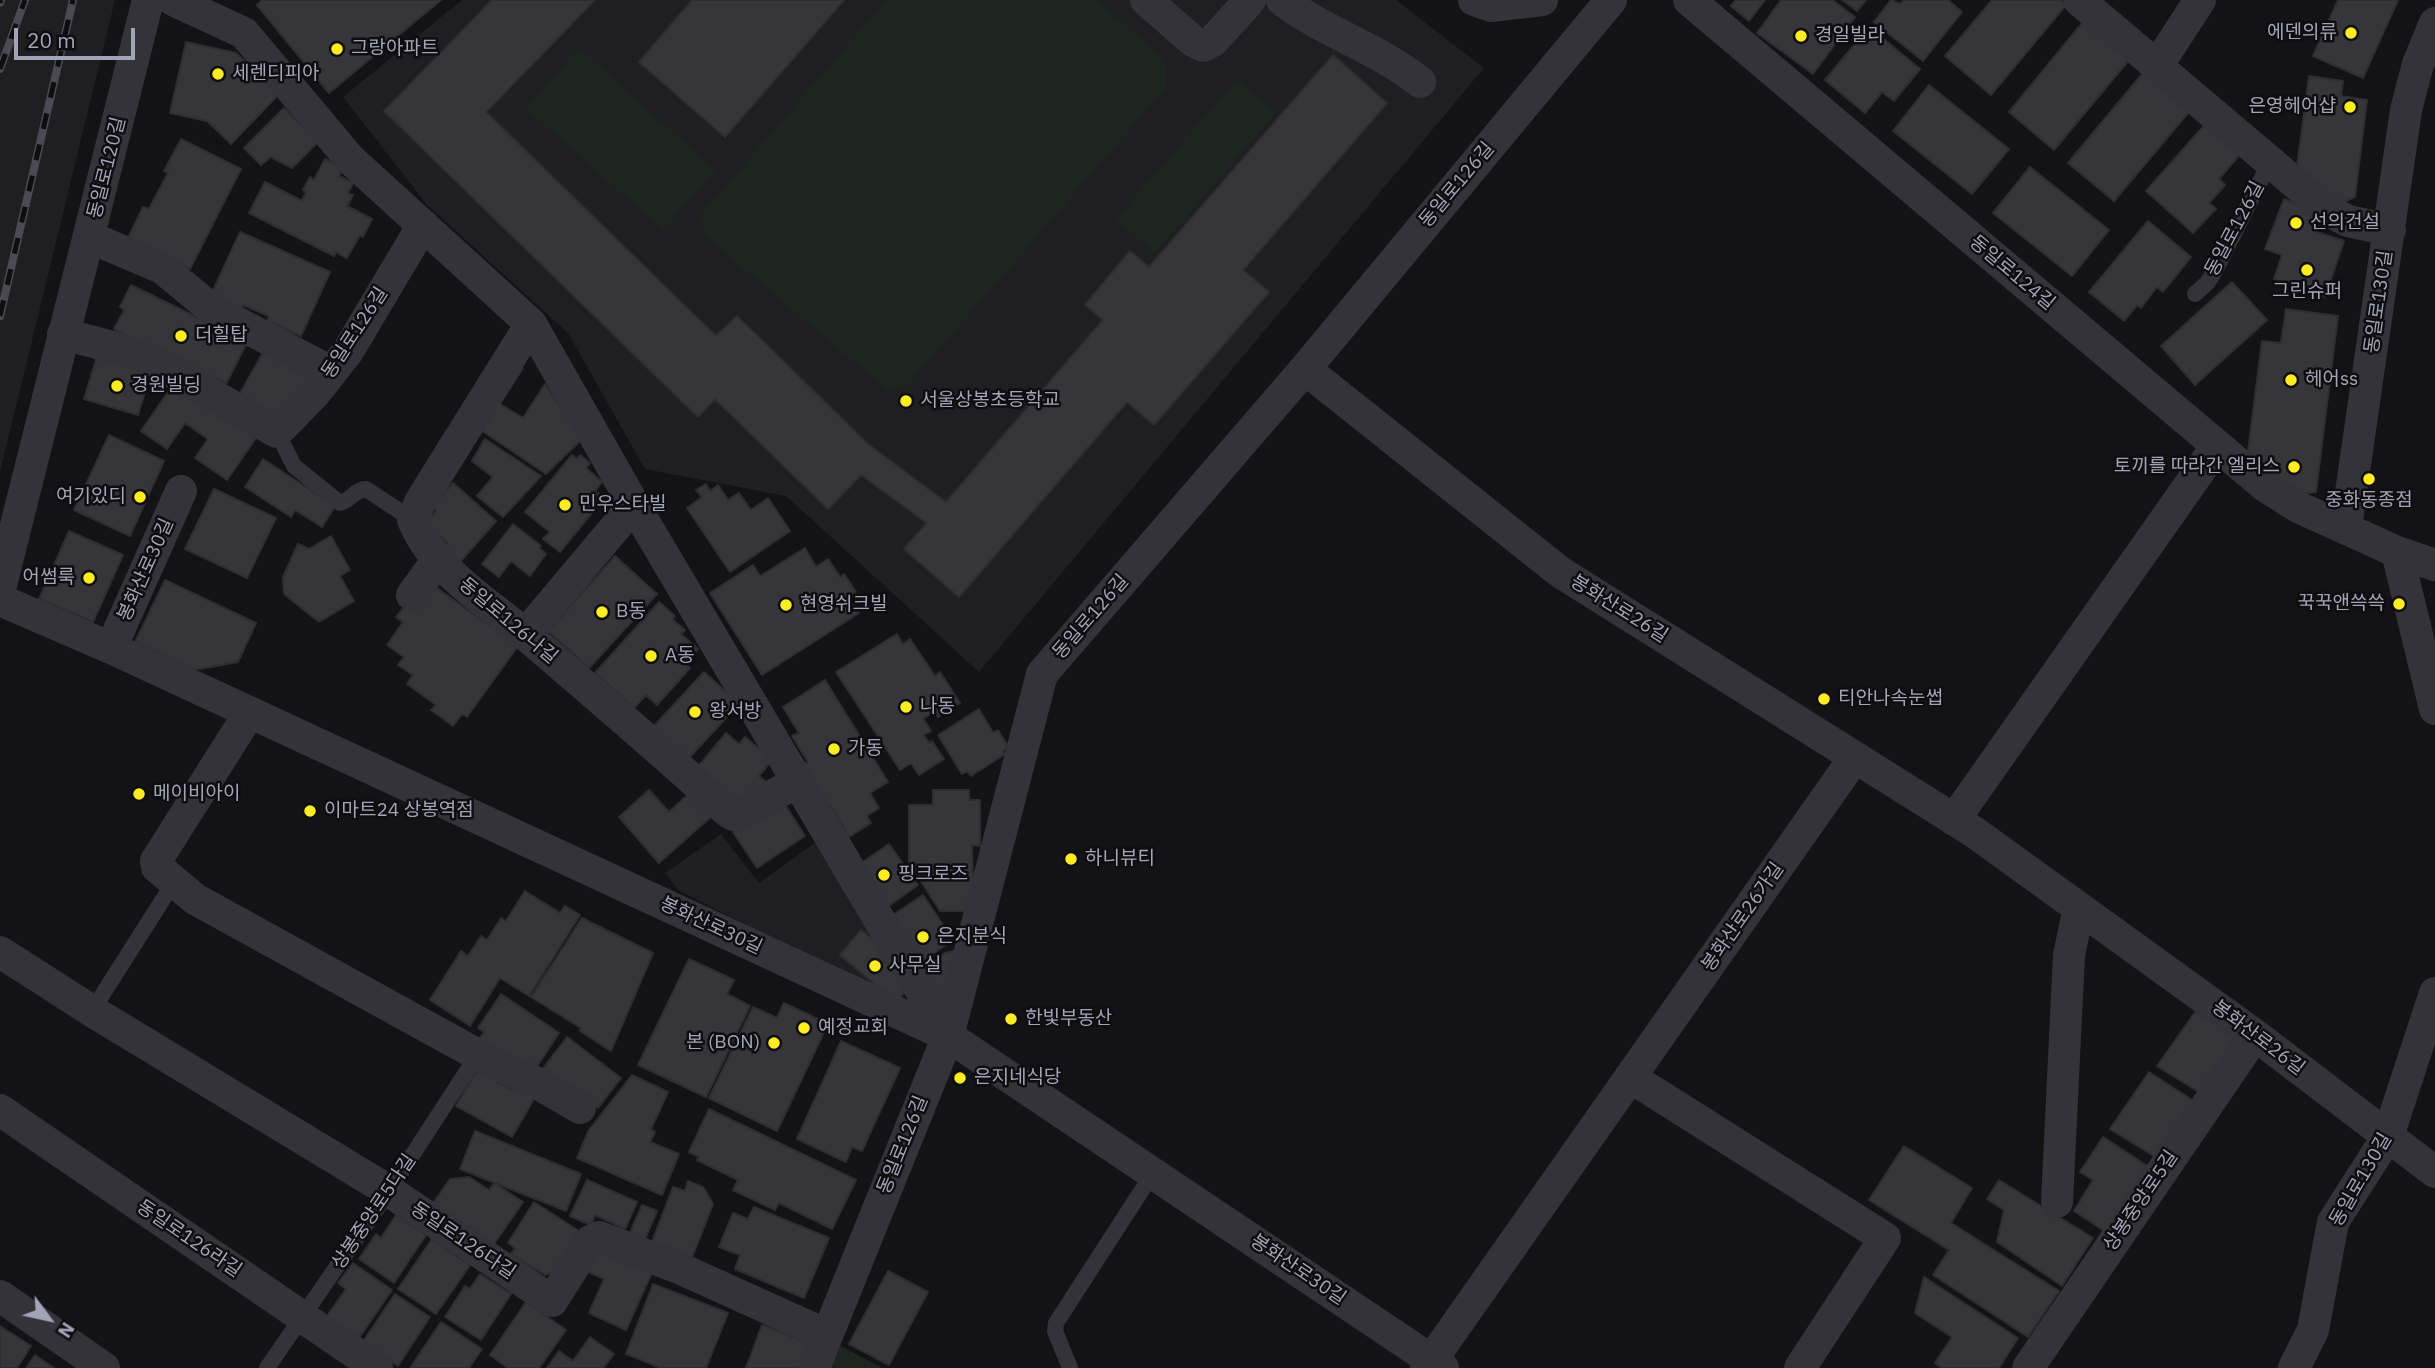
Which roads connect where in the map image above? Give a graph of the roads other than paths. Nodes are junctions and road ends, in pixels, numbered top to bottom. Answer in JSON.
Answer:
{"nodes":[{"id":1,"x":148,"y":0,"type":"edge"},
{"id":2,"x":1146,"y":0,"type":"edge"},
{"id":3,"x":1250,"y":0,"type":"edge"},
{"id":4,"x":1282,"y":0,"type":"edge"},
{"id":5,"x":1474,"y":0,"type":"edge"},
{"id":6,"x":1542,"y":0,"type":"edge"},
{"id":7,"x":1611,"y":0,"type":"edge"},
{"id":8,"x":1689,"y":0,"type":"edge"},
{"id":9,"x":2080,"y":0,"type":"edge"},
{"id":10,"x":2200,"y":0,"type":"edge"},
{"id":11,"x":178,"y":1,"type":"edge"},
{"id":12,"x":2435,"y":23,"type":"edge"},
{"id":13,"x":2157,"y":66,"type":"junction"},
{"id":14,"x":1420,"y":82,"type":"dead end"},
{"id":15,"x":2270,"y":162,"type":"junction"},
{"id":16,"x":423,"y":225,"type":"junction"},
{"id":17,"x":2390,"y":230,"type":"junction"},
{"id":18,"x":89,"y":237,"type":"junction"},
{"id":19,"x":2195,"y":294,"type":"dead end"},
{"id":20,"x":531,"y":324,"type":"junction"},
{"id":21,"x":63,"y":334,"type":"junction"},
{"id":22,"x":1305,"y":369,"type":"junction"},
{"id":23,"x":331,"y":372,"type":"junction"},
{"id":24,"x":277,"y":432,"type":"junction"},
{"id":25,"x":2217,"y":446,"type":"junction"},
{"id":26,"x":181,"y":491,"type":"dead end"},
{"id":27,"x":635,"y":505,"type":"junction"},
{"id":28,"x":413,"y":520,"type":"junction"},
{"id":29,"x":2346,"y":527,"type":"junction"},
{"id":30,"x":2397,"y":552,"type":"junction"},
{"id":31,"x":437,"y":561,"type":"junction"},
{"id":32,"x":2435,"y":565,"type":"edge"},
{"id":33,"x":0,"y":589,"type":"edge"},
{"id":34,"x":412,"y":595,"type":"dead end"},
{"id":35,"x":0,"y":600,"type":"edge"},
{"id":36,"x":525,"y":635,"type":"junction"},
{"id":37,"x":111,"y":648,"type":"junction"},
{"id":38,"x":2435,"y":709,"type":"edge"},
{"id":39,"x":250,"y":712,"type":"junction"},
{"id":40,"x":1855,"y":757,"type":"junction"},
{"id":41,"x":797,"y":782,"type":"junction"},
{"id":42,"x":1954,"y":820,"type":"junction"},
{"id":43,"x":174,"y":882,"type":"junction"},
{"id":44,"x":2079,"y":908,"type":"junction"},
{"id":45,"x":0,"y":952,"type":"edge"},
{"id":46,"x":2435,"y":993,"type":"edge"},
{"id":47,"x":92,"y":1011,"type":"junction"},
{"id":48,"x":948,"y":1035,"type":"junction"},
{"id":49,"x":2255,"y":1035,"type":"junction"},
{"id":50,"x":478,"y":1054,"type":"junction"},
{"id":51,"x":1630,"y":1077,"type":"junction"},
{"id":52,"x":580,"y":1108,"type":"dead end"},
{"id":53,"x":0,"y":1110,"type":"edge"},
{"id":54,"x":2388,"y":1136,"type":"junction"},
{"id":55,"x":2435,"y":1172,"type":"edge"},
{"id":56,"x":1153,"y":1173,"type":"junction"},
{"id":57,"x":389,"y":1191,"type":"junction"},
{"id":58,"x":2057,"y":1202,"type":"dead end"},
{"id":59,"x":0,"y":1296,"type":"edge"},
{"id":60,"x":302,"y":1317,"type":"junction"},
{"id":61,"x":827,"y":1335,"type":"junction"},
{"id":62,"x":1433,"y":1365,"type":"edge"},
{"id":63,"x":104,"y":1368,"type":"edge"},
{"id":64,"x":267,"y":1368,"type":"edge"},
{"id":65,"x":377,"y":1368,"type":"edge"},
{"id":66,"x":814,"y":1368,"type":"edge"},
{"id":67,"x":1070,"y":1368,"type":"edge"},
{"id":68,"x":1800,"y":1368,"type":"edge"},
{"id":69,"x":2028,"y":1368,"type":"edge"},
{"id":70,"x":2294,"y":1368,"type":"edge"}],
"edges":[{"from":1,"to":18,"type":"street","name":"동일로120길"},
{"from":2,"to":3,"type":"street"},
{"from":4,"to":14,"type":"street"},
{"from":5,"to":6,"type":"street"},
{"from":7,"to":22,"type":"street","name":"동일로126길"},
{"from":8,"to":25,"type":"street","name":"동일로124길"},
{"from":9,"to":13,"type":"street","name":"동일로126길"},
{"from":10,"to":13,"type":"street"},
{"from":11,"to":16,"type":"street"},
{"from":12,"to":17,"type":"street","name":"동일로130길"},
{"from":13,"to":15,"type":"street","name":"동일로126길"},
{"from":15,"to":17,"type":"street","name":"동일로126길"},
{"from":15,"to":19,"type":"lane","name":"동일로126길"},
{"from":16,"to":20,"type":"street"},
{"from":16,"to":23,"type":"street","name":"동일로126길"},
{"from":17,"to":29,"type":"street","name":"동일로130길"},
{"from":18,"to":21,"type":"street","name":"동일로120길"},
{"from":18,"to":23,"type":"street"},
{"from":20,"to":27,"type":"street"},
{"from":20,"to":28,"type":"street"},
{"from":21,"to":24,"type":"street"},
{"from":21,"to":33,"type":"street","name":"동일로120길"},
{"from":22,"to":40,"type":"street","name":"봉화산로26길"},
{"from":22,"to":48,"type":"street","name":"동일로126길"},
{"from":23,"to":24,"type":"street","name":"동일로126길"},
{"from":24,"to":28,"type":"lane"},
{"from":25,"to":29,"type":"street","name":"동일로124길"},
{"from":25,"to":42,"type":"street"},
{"from":26,"to":37,"type":"street","name":"봉화산로30길"},
{"from":27,"to":36,"type":"street"},
{"from":27,"to":41,"type":"street"},
{"from":28,"to":31,"type":"street","name":"동일로126나길"},
{"from":29,"to":30,"type":"street"},
{"from":30,"to":32,"type":"street"},
{"from":30,"to":38,"type":"street"},
{"from":31,"to":34,"type":"street"},
{"from":31,"to":36,"type":"street","name":"동일로126나길"},
{"from":35,"to":37,"type":"street","name":"봉화산로30길"},
{"from":36,"to":41,"type":"street","name":"동일로126나길"},
{"from":37,"to":39,"type":"street","name":"봉화산로30길"},
{"from":39,"to":43,"type":"street"},
{"from":39,"to":48,"type":"street","name":"봉화산로30길"},
{"from":40,"to":42,"type":"street","name":"봉화산로26길"},
{"from":40,"to":51,"type":"street","name":"봉화산로26가길"},
{"from":41,"to":48,"type":"street"},
{"from":42,"to":44,"type":"street","name":"봉화산로26길"},
{"from":43,"to":47,"type":"lane"},
{"from":43,"to":50,"type":"street"},
{"from":44,"to":49,"type":"street","name":"봉화산로26길"},
{"from":44,"to":58,"type":"street"},
{"from":45,"to":47,"type":"street","name":"동일로126다길"},
{"from":46,"to":54,"type":"street","name":"동일로130길"},
{"from":47,"to":57,"type":"street","name":"동일로126다길"},
{"from":48,"to":56,"type":"street","name":"봉화산로30길"},
{"from":48,"to":61,"type":"street","name":"동일로126길"},
{"from":49,"to":54,"type":"street","name":"봉화산로26길"},
{"from":49,"to":69,"type":"street","name":"상봉중앙로5길"},
{"from":50,"to":52,"type":"street"},
{"from":50,"to":57,"type":"lane","name":"상봉중앙로5다길"},
{"from":51,"to":62,"type":"street","name":"봉화산로26가길"},
{"from":51,"to":68,"type":"street"},
{"from":53,"to":60,"type":"street","name":"동일로126라길"},
{"from":54,"to":55,"type":"street","name":"봉화산로26길"},
{"from":54,"to":70,"type":"street","name":"동일로130길"},
{"from":56,"to":62,"type":"street","name":"봉화산로30길"},
{"from":56,"to":67,"type":"lane"},
{"from":57,"to":60,"type":"lane","name":"상봉중앙로5다길"},
{"from":57,"to":61,"type":"street","name":"동일로126다길"},
{"from":59,"to":63,"type":"street"},
{"from":60,"to":64,"type":"lane","name":"상봉중앙로5다길"},
{"from":60,"to":65,"type":"street","name":"동일로126라길"},
{"from":61,"to":66,"type":"street","name":"동일로126길"}]}
